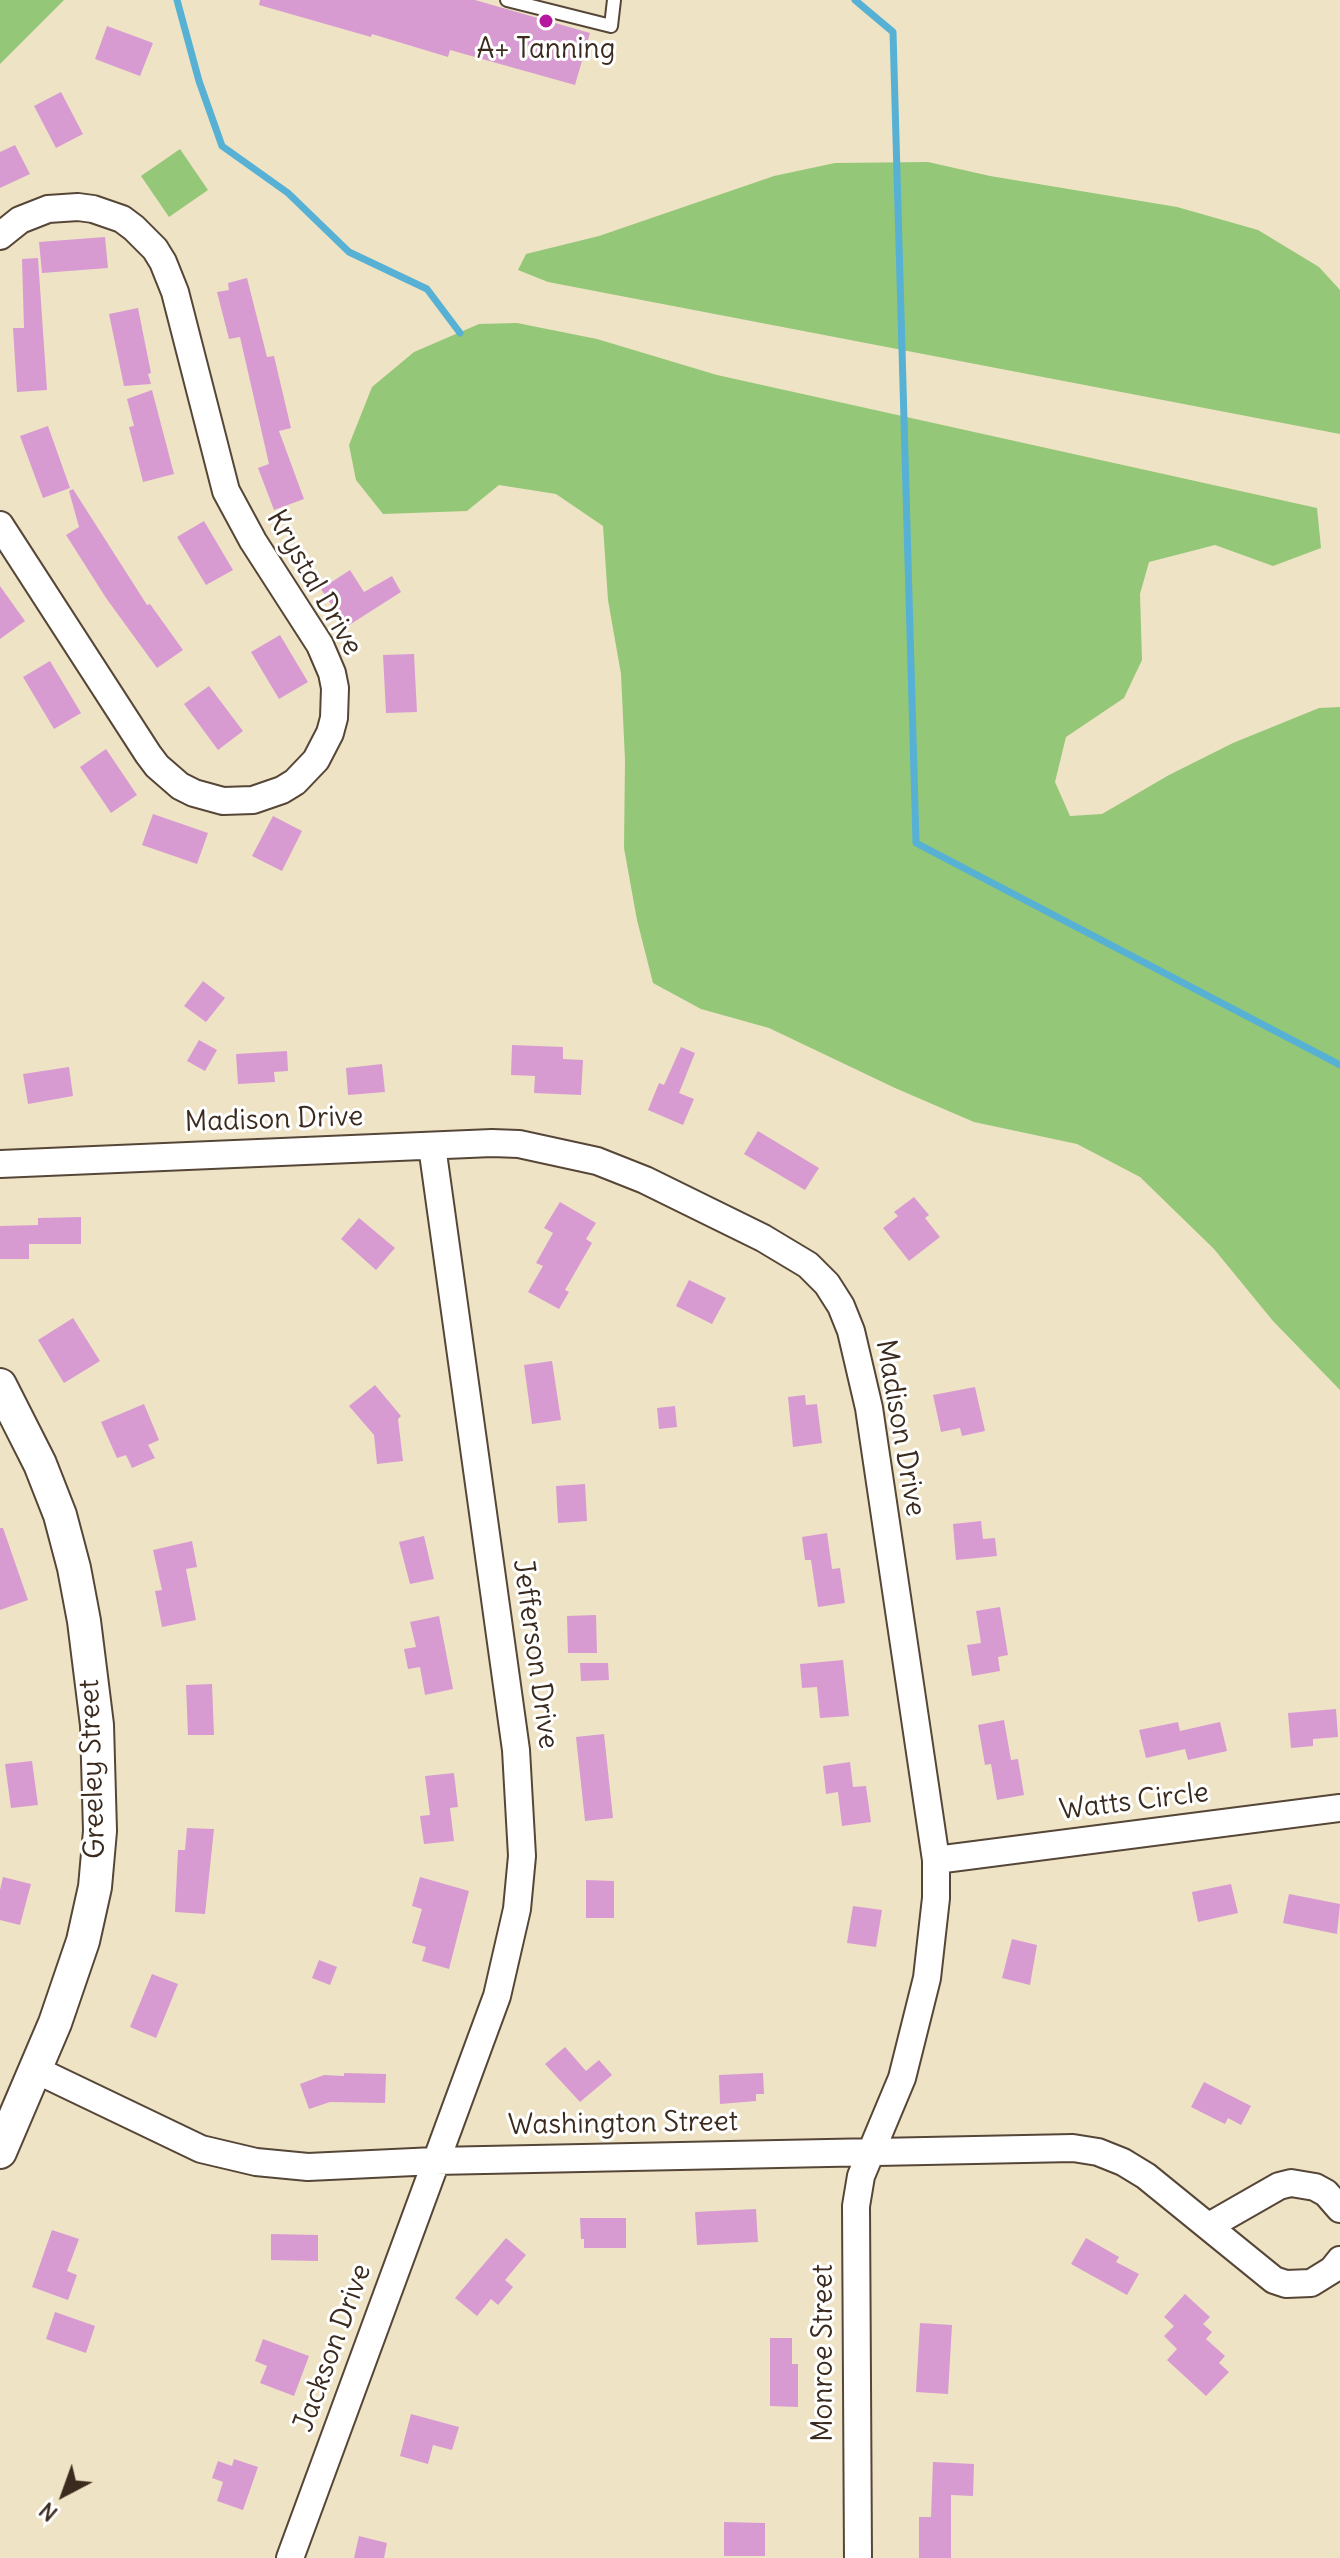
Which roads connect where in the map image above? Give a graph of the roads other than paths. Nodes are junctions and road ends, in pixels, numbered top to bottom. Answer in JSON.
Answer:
{"nodes":[{"id":1,"x":507,"y":0,"type":"edge"},
{"id":2,"x":614,"y":0,"type":"edge"},
{"id":3,"x":555,"y":6,"type":"edge"},
{"id":4,"x":0,"y":236,"type":"edge"},
{"id":5,"x":0,"y":525,"type":"edge"},
{"id":6,"x":432,"y":1146,"type":"junction"},
{"id":7,"x":0,"y":1164,"type":"edge"},
{"id":8,"x":0,"y":1385,"type":"edge"},
{"id":9,"x":1340,"y":1808,"type":"edge"},
{"id":10,"x":936,"y":1860,"type":"junction"},
{"id":11,"x":34,"y":2069,"type":"junction"},
{"id":12,"x":872,"y":2150,"type":"junction"},
{"id":13,"x":0,"y":2152,"type":"edge"},
{"id":14,"x":435,"y":2161,"type":"junction"},
{"id":15,"x":1340,"y":2209,"type":"edge"},
{"id":16,"x":1209,"y":2226,"type":"junction"},
{"id":17,"x":1340,"y":2260,"type":"edge"},
{"id":18,"x":290,"y":2558,"type":"edge"},
{"id":19,"x":858,"y":2558,"type":"edge"}],
"edges":[{"from":1,"to":3,"type":"lane"},
{"from":2,"to":3,"type":"lane"},
{"from":4,"to":5,"type":"street","name":"Krystal Drive"},
{"from":6,"to":7,"type":"street","name":"Madison Drive"},
{"from":6,"to":10,"type":"street","name":"Madison Drive"},
{"from":6,"to":14,"type":"street","name":"Jefferson Drive"},
{"from":8,"to":11,"type":"street","name":"Greeley Street"},
{"from":9,"to":10,"type":"street","name":"Watts Circle"},
{"from":10,"to":12,"type":"street","name":"Madison Drive"},
{"from":11,"to":13,"type":"street","name":"Greeley Street"},
{"from":11,"to":14,"type":"street","name":"Washington Street"},
{"from":12,"to":14,"type":"street","name":"Washington Street"},
{"from":12,"to":16,"type":"street","name":"Washington Street"},
{"from":12,"to":19,"type":"street","name":"Monroe Street"},
{"from":14,"to":18,"type":"street","name":"Jackson Drive"},
{"from":15,"to":16,"type":"street"},
{"from":16,"to":17,"type":"street","name":"Washington Street"}]}
